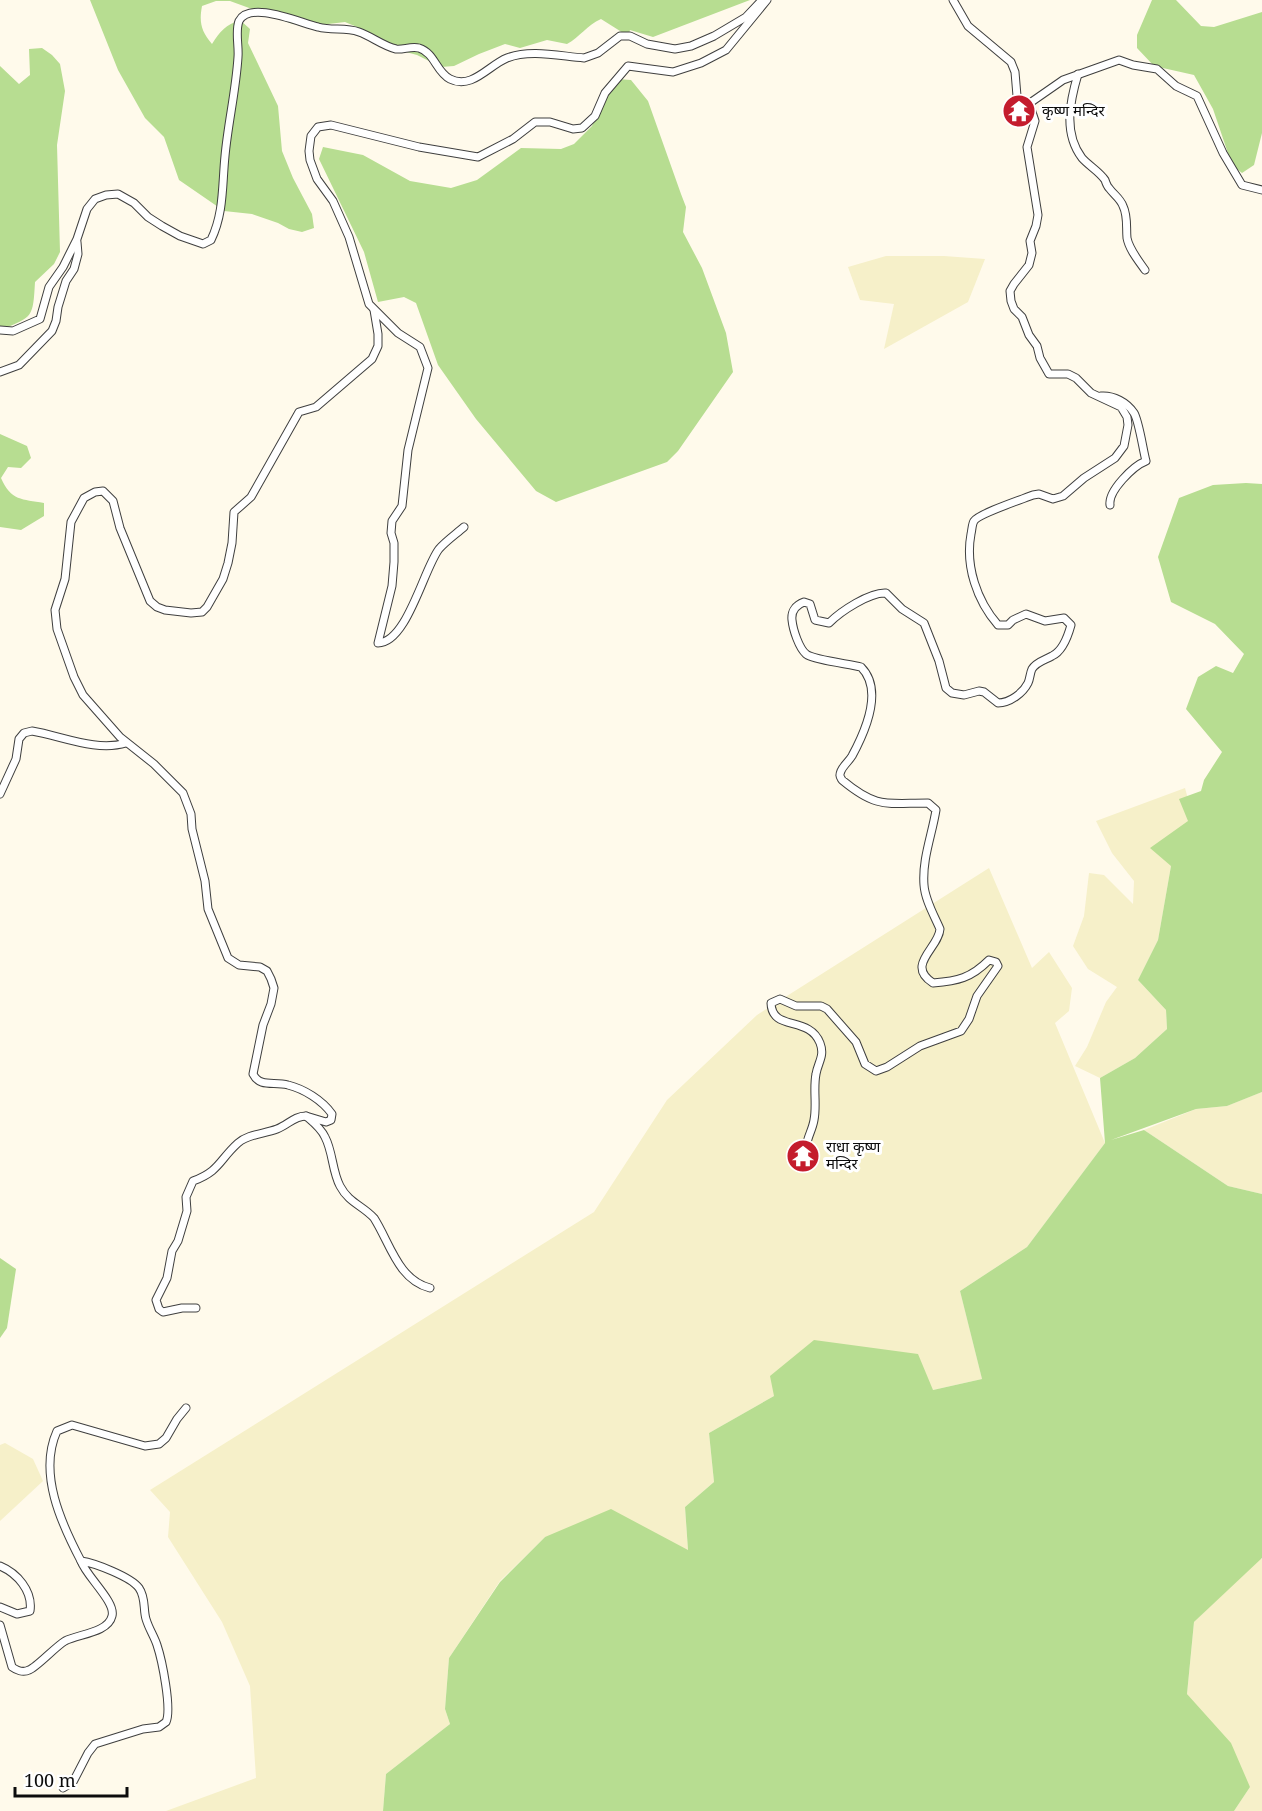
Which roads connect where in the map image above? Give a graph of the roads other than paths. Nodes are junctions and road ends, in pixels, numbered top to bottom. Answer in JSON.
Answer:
{"nodes":[{"id":1,"x":762,"y":0,"type":"edge"},
{"id":2,"x":767,"y":0,"type":"edge"},
{"id":3,"x":953,"y":0,"type":"edge"},
{"id":4,"x":1078,"y":74,"type":"junction"},
{"id":5,"x":1027,"y":105,"type":"junction"},
{"id":6,"x":1262,"y":190,"type":"edge"},
{"id":7,"x":77,"y":239,"type":"junction"},
{"id":8,"x":1145,"y":270,"type":"dead end"},
{"id":9,"x":374,"y":310,"type":"junction"},
{"id":10,"x":0,"y":330,"type":"edge"},
{"id":11,"x":0,"y":372,"type":"edge"},
{"id":12,"x":1101,"y":396,"type":"junction"},
{"id":13,"x":1110,"y":505,"type":"dead end"},
{"id":14,"x":464,"y":527,"type":"dead end"},
{"id":15,"x":126,"y":743,"type":"junction"},
{"id":16,"x":0,"y":794,"type":"edge"},
{"id":17,"x":306,"y":1116,"type":"junction"},
{"id":18,"x":808,"y":1156,"type":"dead end"},
{"id":19,"x":430,"y":1288,"type":"dead end"},
{"id":20,"x":196,"y":1308,"type":"dead end"},
{"id":21,"x":186,"y":1408,"type":"dead end"},
{"id":22,"x":81,"y":1561,"type":"junction"},
{"id":23,"x":0,"y":1566,"type":"edge"},
{"id":24,"x":0,"y":1607,"type":"edge"},
{"id":25,"x":0,"y":1625,"type":"edge"},
{"id":26,"x":63,"y":1788,"type":"dead end"}],
"edges":[{"from":1,"to":7,"type":"street"},
{"from":2,"to":9,"type":"street"},
{"from":3,"to":5,"type":"street"},
{"from":4,"to":5,"type":"street"},
{"from":4,"to":6,"type":"street"},
{"from":4,"to":8,"type":"street"},
{"from":5,"to":12,"type":"street"},
{"from":7,"to":10,"type":"street"},
{"from":7,"to":11,"type":"street"},
{"from":9,"to":14,"type":"street"},
{"from":9,"to":15,"type":"street"},
{"from":12,"to":13,"type":"street"},
{"from":12,"to":18,"type":"street"},
{"from":15,"to":16,"type":"street"},
{"from":15,"to":17,"type":"street"},
{"from":17,"to":19,"type":"street"},
{"from":17,"to":20,"type":"street"},
{"from":21,"to":22,"type":"street"},
{"from":22,"to":25,"type":"street"},
{"from":22,"to":26,"type":"street"},
{"from":23,"to":24,"type":"street"}]}
